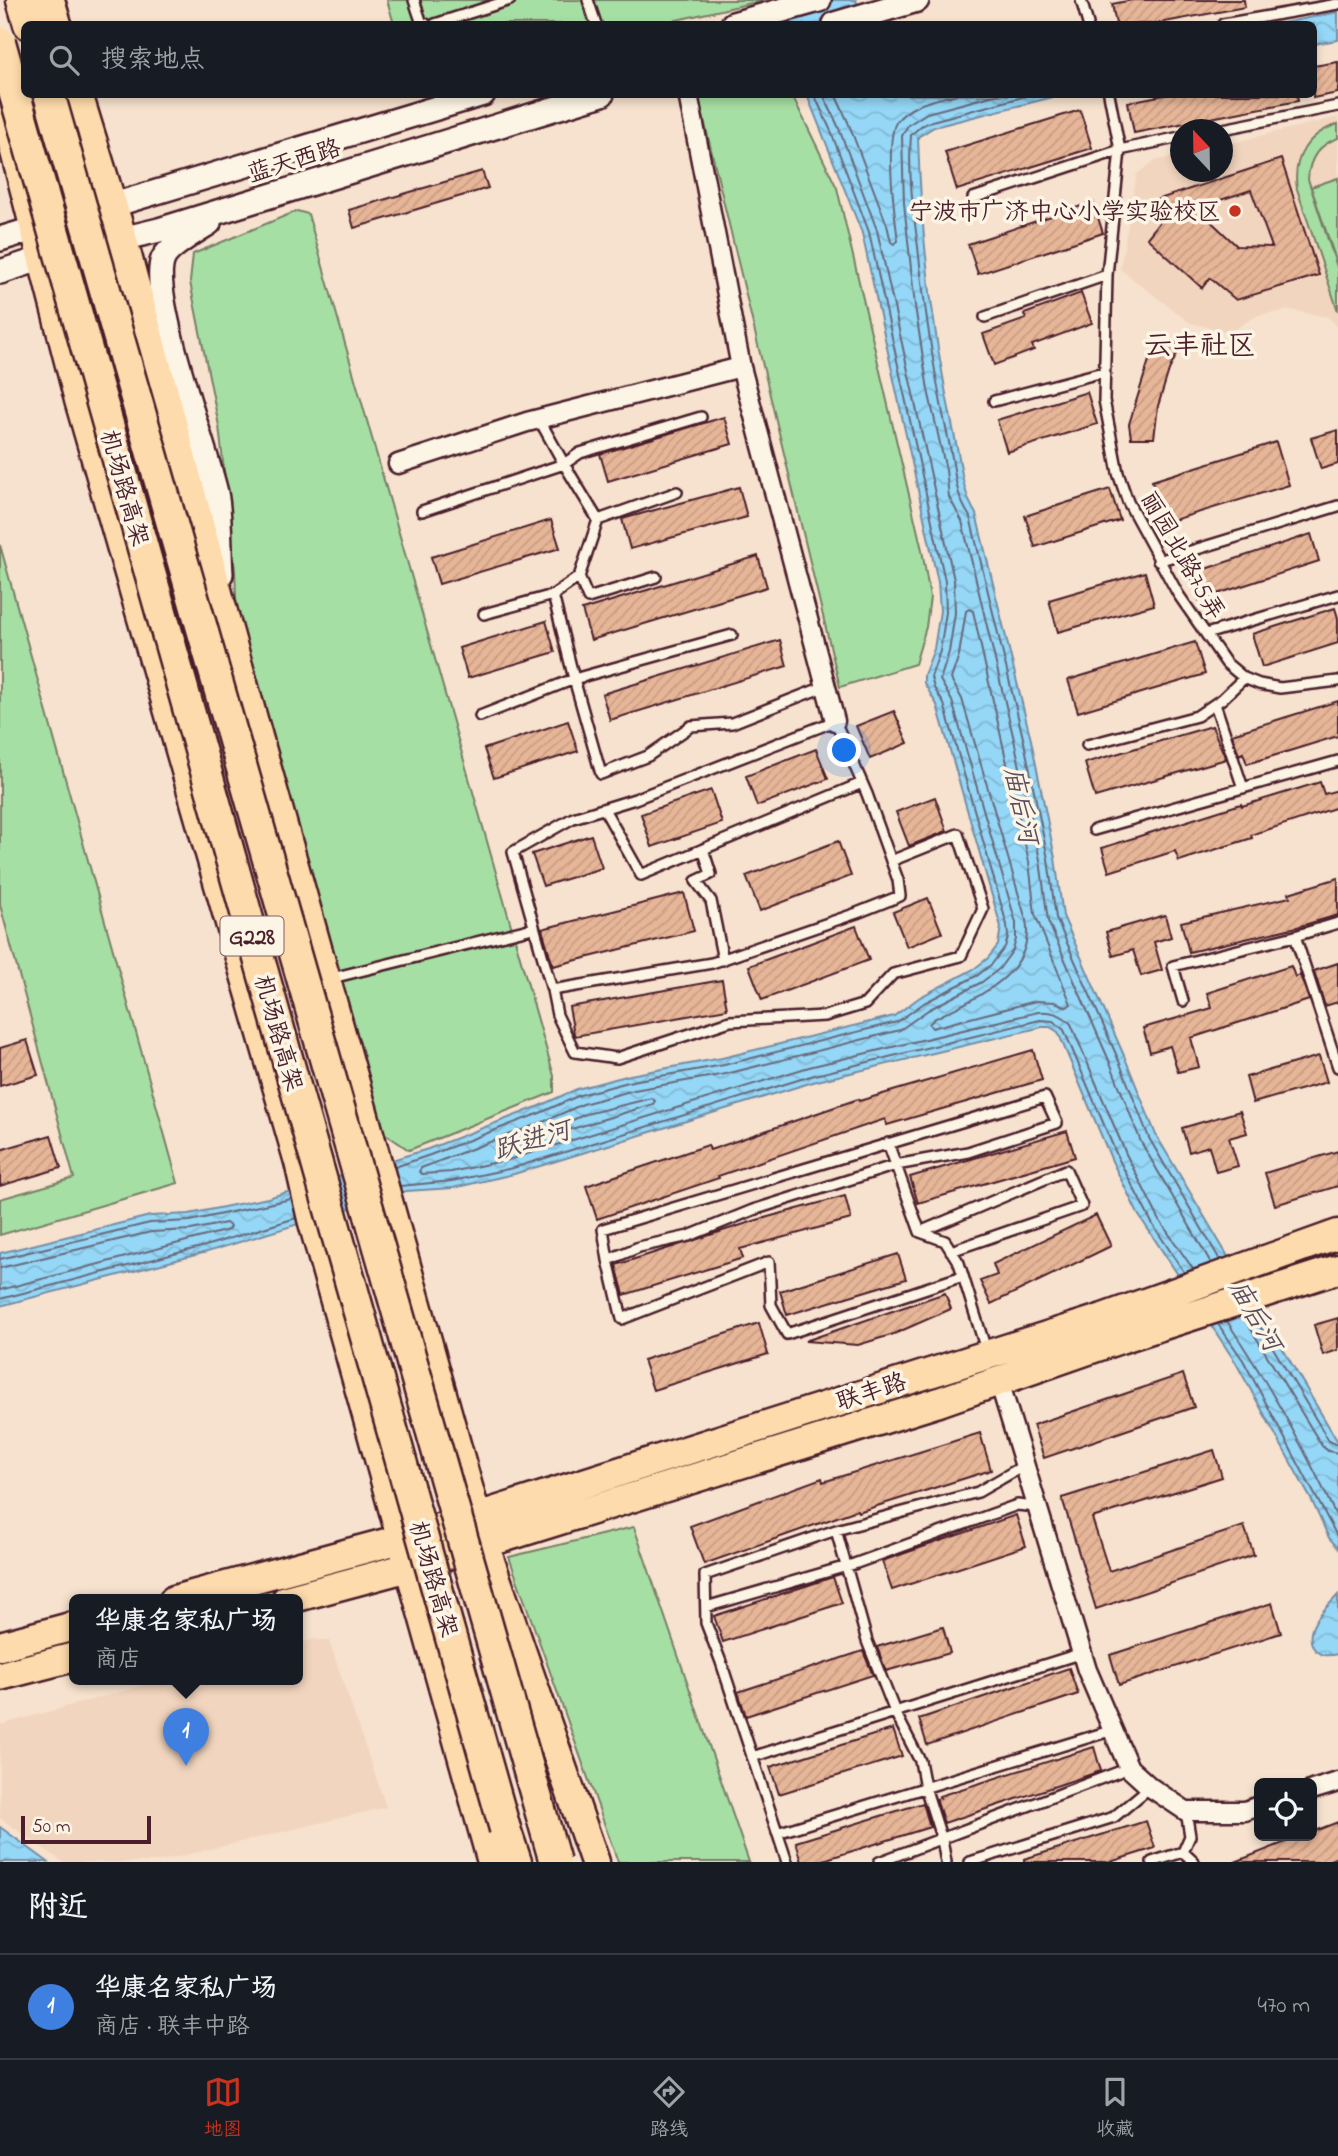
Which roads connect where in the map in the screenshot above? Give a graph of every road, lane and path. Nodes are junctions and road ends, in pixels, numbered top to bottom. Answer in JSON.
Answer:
{"nodes":[{"id":1,"x":22,"y":0,"type":"edge"},
{"id":2,"x":50,"y":0,"type":"edge"},
{"id":3,"x":414,"y":0,"type":"edge"},
{"id":4,"x":510,"y":0,"type":"edge"},
{"id":5,"x":588,"y":0,"type":"edge"},
{"id":6,"x":819,"y":0,"type":"edge"},
{"id":7,"x":917,"y":0,"type":"edge"},
{"id":8,"x":1081,"y":0,"type":"edge"},
{"id":9,"x":1338,"y":4,"type":"edge"},
{"id":10,"x":28,"y":21,"type":"edge"},
{"id":11,"x":56,"y":21,"type":"edge"},
{"id":12,"x":421,"y":21,"type":"edge"},
{"id":13,"x":444,"y":21,"type":"edge"},
{"id":14,"x":595,"y":21,"type":"edge"},
{"id":15,"x":744,"y":21,"type":"edge"},
{"id":16,"x":846,"y":21,"type":"edge"},
{"id":17,"x":1087,"y":21,"type":"edge"},
{"id":18,"x":1240,"y":21,"type":"edge"},
{"id":19,"x":0,"y":42,"type":"edge"},
{"id":20,"x":0,"y":92,"type":"edge"},
{"id":21,"x":50,"y":98,"type":"edge"},
{"id":22,"x":79,"y":98,"type":"edge"},
{"id":23,"x":470,"y":98,"type":"edge"},
{"id":24,"x":588,"y":98,"type":"edge"},
{"id":25,"x":689,"y":98,"type":"edge"},
{"id":26,"x":1110,"y":98,"type":"edge"},
{"id":27,"x":1338,"y":106,"type":"edge"},
{"id":28,"x":1233,"y":127,"type":"edge"},
{"id":29,"x":1170,"y":139,"type":"edge"},
{"id":30,"x":1120,"y":150,"type":"junction"},
{"id":31,"x":973,"y":198,"type":"dead end"},
{"id":32,"x":112,"y":204,"type":"junction"},
{"id":33,"x":237,"y":205,"type":"junction"},
{"id":34,"x":34,"y":228,"type":"junction"},
{"id":35,"x":122,"y":237,"type":"junction"},
{"id":36,"x":0,"y":239,"type":"edge"},
{"id":37,"x":43,"y":258,"type":"junction"},
{"id":38,"x":0,"y":272,"type":"edge"},
{"id":39,"x":1107,"y":275,"type":"junction"},
{"id":40,"x":985,"y":317,"type":"dead end"},
{"id":41,"x":741,"y":367,"type":"junction"},
{"id":42,"x":1103,"y":372,"type":"junction"},
{"id":43,"x":994,"y":401,"type":"dead end"},
{"id":44,"x":701,"y":416,"type":"dead end"},
{"id":45,"x":539,"y":419,"type":"junction"},
{"id":46,"x":398,"y":464,"type":"dead end"},
{"id":47,"x":564,"y":464,"type":"junction"},
{"id":48,"x":677,"y":492,"type":"dead end"},
{"id":49,"x":1338,"y":506,"type":"edge"},
{"id":50,"x":422,"y":510,"type":"dead end"},
{"id":51,"x":598,"y":520,"type":"junction"},
{"id":52,"x":1158,"y":561,"type":"junction"},
{"id":53,"x":579,"y":577,"type":"junction"},
{"id":54,"x":656,"y":577,"type":"dead end"},
{"id":55,"x":1338,"y":594,"type":"edge"},
{"id":56,"x":553,"y":596,"type":"junction"},
{"id":57,"x":223,"y":612,"type":"junction"},
{"id":58,"x":484,"y":614,"type":"dead end"},
{"id":59,"x":1206,"y":634,"type":"junction"},
{"id":60,"x":732,"y":635,"type":"dead end"},
{"id":61,"x":1244,"y":678,"type":"junction"},
{"id":62,"x":574,"y":680,"type":"junction"},
{"id":63,"x":1338,"y":681,"type":"edge"},
{"id":64,"x":826,"y":686,"type":"junction"},
{"id":65,"x":1215,"y":704,"type":"junction"},
{"id":66,"x":480,"y":716,"type":"dead end"},
{"id":67,"x":835,"y":721,"type":"junction"},
{"id":68,"x":1087,"y":745,"type":"dead end"},
{"id":69,"x":1338,"y":761,"type":"edge"},
{"id":70,"x":862,"y":783,"type":"junction"},
{"id":71,"x":1243,"y":788,"type":"junction"},
{"id":72,"x":604,"y":809,"type":"junction"},
{"id":73,"x":1094,"y":830,"type":"dead end"},
{"id":74,"x":703,"y":849,"type":"junction"},
{"id":75,"x":891,"y":861,"type":"junction"},
{"id":76,"x":1338,"y":923,"type":"edge"},
{"id":77,"x":533,"y":928,"type":"junction"},
{"id":78,"x":1295,"y":936,"type":"junction"},
{"id":79,"x":723,"y":960,"type":"junction"},
{"id":80,"x":326,"y":979,"type":"junction"},
{"id":81,"x":552,"y":990,"type":"junction"},
{"id":82,"x":1183,"y":1001,"type":"dead end"},
{"id":83,"x":1338,"y":1067,"type":"edge"},
{"id":84,"x":888,"y":1143,"type":"junction"},
{"id":85,"x":896,"y":1166,"type":"junction"},
{"id":86,"x":920,"y":1232,"type":"junction"},
{"id":87,"x":1331,"y":1236,"type":"edge"},
{"id":88,"x":951,"y":1251,"type":"junction"},
{"id":89,"x":608,"y":1260,"type":"junction"},
{"id":90,"x":1338,"y":1269,"type":"edge"},
{"id":91,"x":963,"y":1276,"type":"junction"},
{"id":92,"x":1111,"y":1328,"type":"junction"},
{"id":93,"x":988,"y":1354,"type":"junction"},
{"id":94,"x":999,"y":1381,"type":"junction"},
{"id":95,"x":1025,"y":1465,"type":"junction"},
{"id":96,"x":1037,"y":1507,"type":"junction"},
{"id":97,"x":477,"y":1517,"type":"junction"},
{"id":98,"x":836,"y":1530,"type":"junction"},
{"id":99,"x":401,"y":1539,"type":"junction"},
{"id":100,"x":484,"y":1544,"type":"junction"},
{"id":101,"x":845,"y":1566,"type":"junction"},
{"id":102,"x":409,"y":1567,"type":"junction"},
{"id":103,"x":196,"y":1594,"type":"edge"},
{"id":104,"x":303,"y":1595,"type":"edge"},
{"id":105,"x":706,"y":1607,"type":"junction"},
{"id":106,"x":69,"y":1627,"type":"edge"},
{"id":107,"x":0,"y":1646,"type":"edge"},
{"id":108,"x":1082,"y":1654,"type":"junction"},
{"id":109,"x":69,"y":1658,"type":"edge"},
{"id":110,"x":0,"y":1676,"type":"edge"},
{"id":111,"x":895,"y":1712,"type":"junction"},
{"id":112,"x":1113,"y":1730,"type":"junction"},
{"id":113,"x":752,"y":1757,"type":"junction"},
{"id":114,"x":1129,"y":1768,"type":"junction"},
{"id":115,"x":1338,"y":1782,"type":"edge"},
{"id":116,"x":925,"y":1787,"type":"junction"},
{"id":117,"x":1150,"y":1787,"type":"junction"},
{"id":118,"x":1317,"y":1788,"type":"edge"},
{"id":119,"x":1254,"y":1808,"type":"edge"},
{"id":120,"x":1186,"y":1811,"type":"junction"},
{"id":121,"x":777,"y":1833,"type":"junction"},
{"id":122,"x":942,"y":1840,"type":"junction"},
{"id":123,"x":1183,"y":1852,"type":"junction"},
{"id":124,"x":492,"y":1862,"type":"edge"},
{"id":125,"x":514,"y":1862,"type":"edge"},
{"id":126,"x":555,"y":1862,"type":"edge"},
{"id":127,"x":595,"y":1862,"type":"edge"},
{"id":128,"x":787,"y":1862,"type":"edge"},
{"id":129,"x":879,"y":1862,"type":"edge"},
{"id":130,"x":946,"y":1862,"type":"edge"},
{"id":131,"x":970,"y":1862,"type":"edge"},
{"id":132,"x":1152,"y":1862,"type":"edge"},
{"id":133,"x":1194,"y":1862,"type":"edge"}],
"edges":[{"from":1,"to":10,"type":"highway"},
{"from":2,"to":11,"type":"main road"},
{"from":3,"to":12,"type":"lane"},
{"from":4,"to":13,"type":"lane"},
{"from":5,"to":14,"type":"lane"},
{"from":6,"to":15,"type":"street"},
{"from":7,"to":16,"type":"street"},
{"from":8,"to":17,"type":"lane"},
{"from":9,"to":18,"type":"lane"},
{"from":19,"to":125,"type":"highway","name":"机场路高架","number":"G228","bridge":true},
{"from":20,"to":34,"type":"main road"},
{"from":21,"to":126,"type":"highway","name":"机场路高架","number":"G228","bridge":true},
{"from":22,"to":32,"type":"main road"},
{"from":23,"to":32,"type":"street","name":"蓝天西路"},
{"from":24,"to":33,"type":"street","name":"蓝天西路"},
{"from":25,"to":41,"type":"street"},
{"from":26,"to":30,"type":"lane","name":"丽园北路75弄"},
{"from":27,"to":28,"type":"lane"},
{"from":29,"to":30,"type":"lane"},
{"from":30,"to":31,"type":"lane"},
{"from":30,"to":39,"type":"lane","name":"丽园北路75弄"},
{"from":32,"to":34,"type":"street","name":"蓝天西路"},
{"from":32,"to":35,"type":"main road"},
{"from":33,"to":35,"type":"street","name":"蓝天西路"},
{"from":33,"to":57,"type":"street"},
{"from":34,"to":36,"type":"street","name":"蓝天西路"},
{"from":34,"to":37,"type":"main road"},
{"from":35,"to":37,"type":"street","name":"蓝天西路"},
{"from":35,"to":57,"type":"main road"},
{"from":37,"to":38,"type":"street","name":"蓝天西路"},
{"from":37,"to":99,"type":"main road"},
{"from":39,"to":40,"type":"lane"},
{"from":39,"to":42,"type":"lane","name":"丽园北路75弄"},
{"from":41,"to":45,"type":"street"},
{"from":41,"to":64,"type":"street"},
{"from":42,"to":43,"type":"lane"},
{"from":42,"to":52,"type":"lane","name":"丽园北路75弄"},
{"from":44,"to":47,"type":"lane"},
{"from":45,"to":46,"type":"street"},
{"from":45,"to":47,"type":"lane"},
{"from":47,"to":50,"type":"lane"},
{"from":47,"to":51,"type":"lane"},
{"from":48,"to":51,"type":"lane"},
{"from":49,"to":52,"type":"lane"},
{"from":51,"to":53,"type":"lane"},
{"from":52,"to":59,"type":"lane","name":"丽园北路75弄"},
{"from":53,"to":54,"type":"lane"},
{"from":53,"to":56,"type":"lane"},
{"from":55,"to":59,"type":"lane"},
{"from":56,"to":58,"type":"lane"},
{"from":56,"to":62,"type":"lane"},
{"from":57,"to":80,"type":"main road"},
{"from":59,"to":61,"type":"lane","name":"丽园北路75弄"},
{"from":60,"to":62,"type":"lane"},
{"from":61,"to":63,"type":"lane","name":"丽园北路75弄"},
{"from":61,"to":65,"type":"lane"},
{"from":62,"to":64,"type":"lane"},
{"from":62,"to":66,"type":"lane"},
{"from":64,"to":67,"type":"street"},
{"from":65,"to":68,"type":"lane"},
{"from":65,"to":71,"type":"lane"},
{"from":67,"to":70,"type":"lane"},
{"from":67,"to":72,"type":"lane"},
{"from":69,"to":71,"type":"lane"},
{"from":70,"to":74,"type":"lane"},
{"from":70,"to":75,"type":"lane"},
{"from":71,"to":73,"type":"lane"},
{"from":72,"to":74,"type":"lane"},
{"from":72,"to":77,"type":"lane"},
{"from":74,"to":79,"type":"lane"},
{"from":75,"to":79,"type":"lane"},
{"from":75,"to":81,"type":"lane"},
{"from":76,"to":78,"type":"lane"},
{"from":77,"to":80,"type":"lane"},
{"from":77,"to":81,"type":"lane"},
{"from":78,"to":82,"type":"lane"},
{"from":78,"to":83,"type":"lane"},
{"from":79,"to":81,"type":"lane"},
{"from":80,"to":97,"type":"main road"},
{"from":84,"to":85,"type":"lane"},
{"from":84,"to":85,"type":"lane"},
{"from":84,"to":89,"type":"lane"},
{"from":85,"to":86,"type":"lane"},
{"from":85,"to":89,"type":"lane"},
{"from":86,"to":88,"type":"lane"},
{"from":86,"to":88,"type":"lane"},
{"from":87,"to":92,"type":"main road","name":"联丰路"},
{"from":88,"to":91,"type":"lane"},
{"from":89,"to":91,"type":"lane"},
{"from":90,"to":92,"type":"main road","name":"联丰路"},
{"from":91,"to":93,"type":"lane"},
{"from":92,"to":93,"type":"main road","name":"联丰路"},
{"from":92,"to":94,"type":"main road","name":"联丰路"},
{"from":93,"to":97,"type":"main road","name":"联丰路"},
{"from":94,"to":95,"type":"street"},
{"from":94,"to":100,"type":"main road","name":"联丰路"},
{"from":95,"to":96,"type":"street"},
{"from":95,"to":98,"type":"lane"},
{"from":96,"to":101,"type":"lane"},
{"from":96,"to":108,"type":"street"},
{"from":97,"to":99,"type":"main road","name":"联丰路"},
{"from":97,"to":100,"type":"main road"},
{"from":98,"to":101,"type":"lane"},
{"from":98,"to":105,"type":"lane"},
{"from":99,"to":102,"type":"main road"},
{"from":99,"to":103,"type":"main road","name":"联丰路"},
{"from":100,"to":102,"type":"main road","name":"联丰路"},
{"from":100,"to":127,"type":"main road"},
{"from":101,"to":105,"type":"lane"},
{"from":101,"to":111,"type":"lane"},
{"from":102,"to":104,"type":"main road","name":"联丰路"},
{"from":102,"to":124,"type":"main road"},
{"from":105,"to":113,"type":"lane"},
{"from":106,"to":107,"type":"main road"},
{"from":108,"to":111,"type":"lane"},
{"from":108,"to":112,"type":"street"},
{"from":109,"to":110,"type":"main road"},
{"from":111,"to":113,"type":"lane"},
{"from":111,"to":116,"type":"lane"},
{"from":112,"to":114,"type":"street"},
{"from":112,"to":116,"type":"lane"},
{"from":113,"to":121,"type":"lane"},
{"from":114,"to":117,"type":"street"},
{"from":114,"to":122,"type":"lane"},
{"from":115,"to":118,"type":"street"},
{"from":116,"to":121,"type":"lane"},
{"from":116,"to":122,"type":"lane"},
{"from":117,"to":120,"type":"street"},
{"from":117,"to":131,"type":"lane"},
{"from":119,"to":120,"type":"street"},
{"from":120,"to":123,"type":"lane"},
{"from":121,"to":128,"type":"lane"},
{"from":122,"to":129,"type":"lane"},
{"from":122,"to":130,"type":"lane"},
{"from":123,"to":132,"type":"lane"},
{"from":123,"to":133,"type":"lane"}]}
